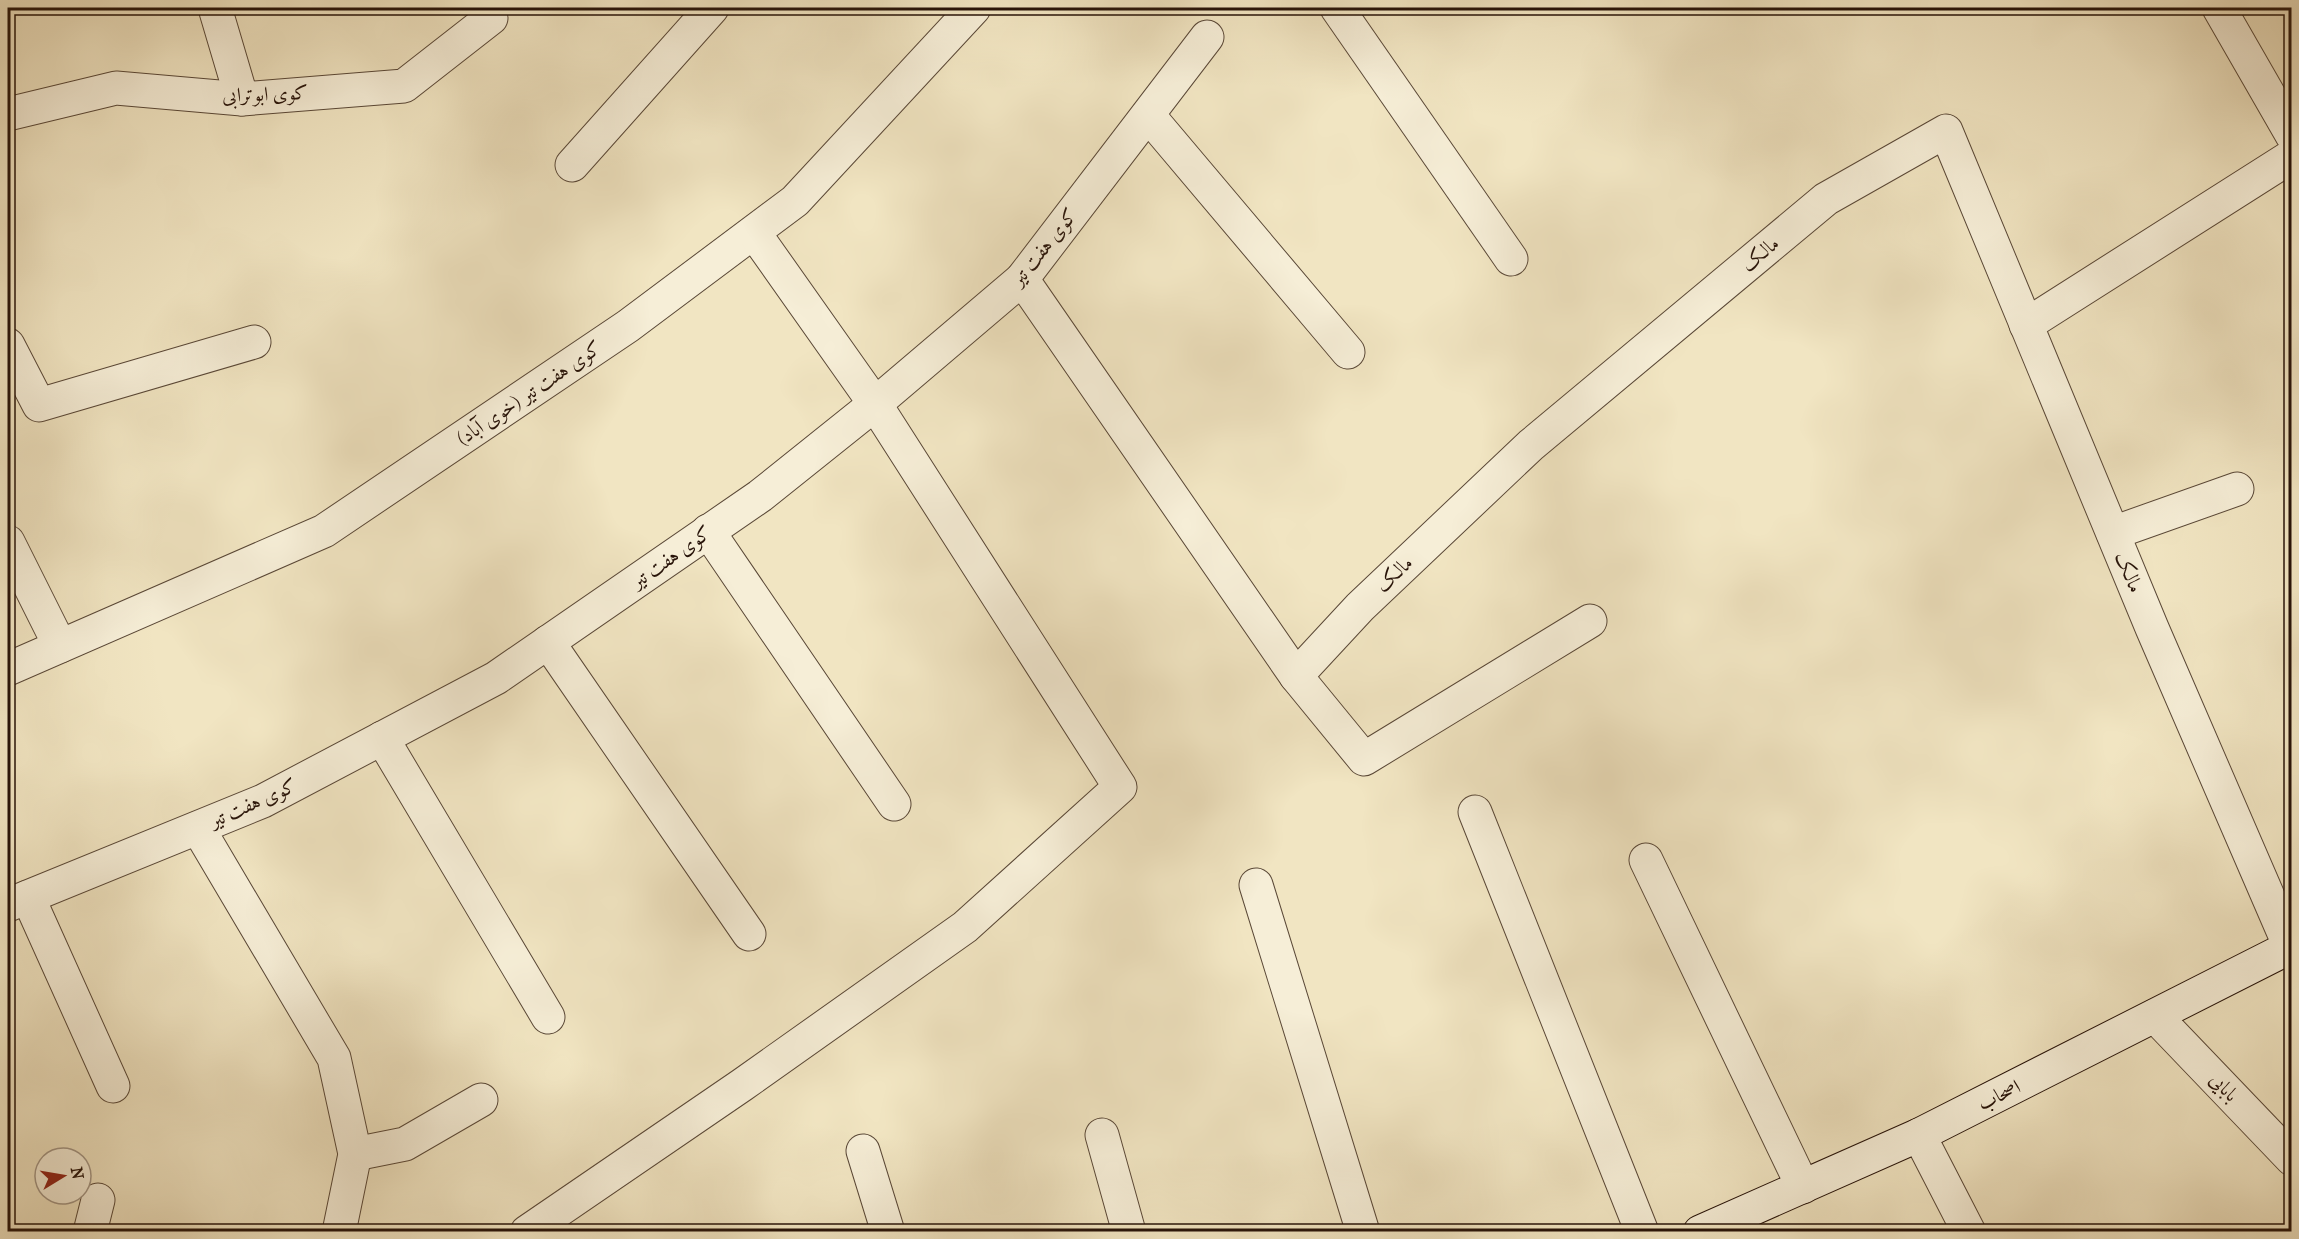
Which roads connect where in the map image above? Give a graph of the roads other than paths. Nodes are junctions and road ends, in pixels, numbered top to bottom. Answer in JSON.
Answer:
{"nodes":[{"id":1,"x":215,"y":8,"type":"edge"},
{"id":2,"x":485,"y":8,"type":"edge"},
{"id":3,"x":712,"y":8,"type":"edge"},
{"id":4,"x":974,"y":8,"type":"edge"},
{"id":5,"x":1336,"y":8,"type":"edge"},
{"id":6,"x":2219,"y":8,"type":"edge"},
{"id":7,"x":1207,"y":37,"type":"dead end"},
{"id":8,"x":242,"y":99,"type":"junction"},
{"id":9,"x":8,"y":114,"type":"edge"},
{"id":10,"x":1148,"y":115,"type":"junction"},
{"id":11,"x":2292,"y":135,"type":"edge"},
{"id":12,"x":2292,"y":156,"type":"edge"},
{"id":13,"x":572,"y":165,"type":"dead end"},
{"id":14,"x":755,"y":234,"type":"junction"},
{"id":15,"x":1511,"y":259,"type":"dead end"},
{"id":16,"x":1022,"y":279,"type":"junction"},
{"id":17,"x":2026,"y":325,"type":"junction"},
{"id":18,"x":254,"y":342,"type":"dead end"},
{"id":19,"x":8,"y":345,"type":"edge"},
{"id":20,"x":1348,"y":352,"type":"dead end"},
{"id":21,"x":875,"y":404,"type":"junction"},
{"id":22,"x":2237,"y":489,"type":"dead end"},
{"id":23,"x":708,"y":531,"type":"junction"},
{"id":24,"x":2113,"y":533,"type":"junction"},
{"id":25,"x":8,"y":542,"type":"edge"},
{"id":26,"x":1590,"y":621,"type":"dead end"},
{"id":27,"x":548,"y":642,"type":"junction"},
{"id":28,"x":60,"y":646,"type":"junction"},
{"id":29,"x":8,"y":669,"type":"edge"},
{"id":30,"x":1296,"y":676,"type":"junction"},
{"id":31,"x":382,"y":738,"type":"junction"},
{"id":32,"x":894,"y":804,"type":"dead end"},
{"id":33,"x":1475,"y":812,"type":"dead end"},
{"id":34,"x":198,"y":828,"type":"junction"},
{"id":35,"x":1646,"y":860,"type":"dead end"},
{"id":36,"x":1256,"y":885,"type":"dead end"},
{"id":37,"x":17,"y":901,"type":"edge"},
{"id":38,"x":749,"y":934,"type":"dead end"},
{"id":39,"x":2291,"y":946,"type":"edge"},
{"id":40,"x":2155,"y":1016,"type":"junction"},
{"id":41,"x":548,"y":1017,"type":"dead end"},
{"id":42,"x":113,"y":1086,"type":"dead end"},
{"id":43,"x":481,"y":1100,"type":"dead end"},
{"id":44,"x":1919,"y":1135,"type":"junction"},
{"id":45,"x":1102,"y":1136,"type":"dead end"},
{"id":46,"x":863,"y":1151,"type":"dead end"},
{"id":47,"x":355,"y":1154,"type":"junction"},
{"id":48,"x":2292,"y":1159,"type":"edge"},
{"id":49,"x":1803,"y":1187,"type":"junction"},
{"id":50,"x":98,"y":1200,"type":"dead end"},
{"id":51,"x":90,"y":1232,"type":"edge"},
{"id":52,"x":339,"y":1232,"type":"edge"},
{"id":53,"x":527,"y":1232,"type":"edge"},
{"id":54,"x":888,"y":1232,"type":"edge"},
{"id":55,"x":1129,"y":1232,"type":"edge"},
{"id":56,"x":1363,"y":1232,"type":"edge"},
{"id":57,"x":1642,"y":1232,"type":"edge"},
{"id":58,"x":1700,"y":1232,"type":"edge"},
{"id":59,"x":1969,"y":1232,"type":"edge"}],
"edges":[{"from":1,"to":8,"type":"street"},
{"from":2,"to":8,"type":"street","name":"کوی ابوترابی"},
{"from":3,"to":13,"type":"street"},
{"from":4,"to":14,"type":"street","name":"کوی هفت تیر (خوی آباد)"},
{"from":5,"to":15,"type":"street"},
{"from":6,"to":11,"type":"street"},
{"from":7,"to":10,"type":"street","name":"کوی هفت تیر"},
{"from":8,"to":9,"type":"street","name":"کوی ابوترابی"},
{"from":10,"to":16,"type":"street","name":"کوی هفت تیر"},
{"from":10,"to":20,"type":"street"},
{"from":12,"to":17,"type":"street"},
{"from":14,"to":21,"type":"street"},
{"from":14,"to":28,"type":"street","name":"کوی هفت تیر (خوی آباد)"},
{"from":16,"to":21,"type":"street","name":"کوی هفت تیر"},
{"from":16,"to":30,"type":"street"},
{"from":17,"to":24,"type":"street","name":"مالک"},
{"from":17,"to":30,"type":"street","name":"مالک"},
{"from":18,"to":19,"type":"street"},
{"from":21,"to":23,"type":"street","name":"کوی هفت تیر"},
{"from":21,"to":53,"type":"street"},
{"from":22,"to":24,"type":"street"},
{"from":23,"to":27,"type":"street","name":"کوی هفت تیر"},
{"from":23,"to":32,"type":"street"},
{"from":24,"to":39,"type":"street","name":"مالک"},
{"from":25,"to":28,"type":"street"},
{"from":26,"to":30,"type":"street"},
{"from":27,"to":31,"type":"street","name":"کوی هفت تیر"},
{"from":27,"to":38,"type":"street"},
{"from":28,"to":29,"type":"street","name":"کوی هفت تیر (خوی آباد)"},
{"from":31,"to":34,"type":"street","name":"کوی هفت تیر"},
{"from":31,"to":41,"type":"street"},
{"from":33,"to":57,"type":"street"},
{"from":34,"to":37,"type":"street","name":"کوی هفت تیر"},
{"from":34,"to":47,"type":"street"},
{"from":35,"to":49,"type":"street"},
{"from":36,"to":56,"type":"street"},
{"from":37,"to":42,"type":"street"},
{"from":39,"to":40,"type":"street","name":"اصحاب"},
{"from":40,"to":44,"type":"street","name":"اصحاب"},
{"from":40,"to":48,"type":"street","name":"بابایی"},
{"from":43,"to":47,"type":"street"},
{"from":44,"to":49,"type":"street","name":"اصحاب"},
{"from":44,"to":59,"type":"street"},
{"from":45,"to":55,"type":"street"},
{"from":46,"to":54,"type":"street"},
{"from":47,"to":52,"type":"street"},
{"from":49,"to":58,"type":"street","name":"اصحاب"},
{"from":50,"to":51,"type":"street"}]}
